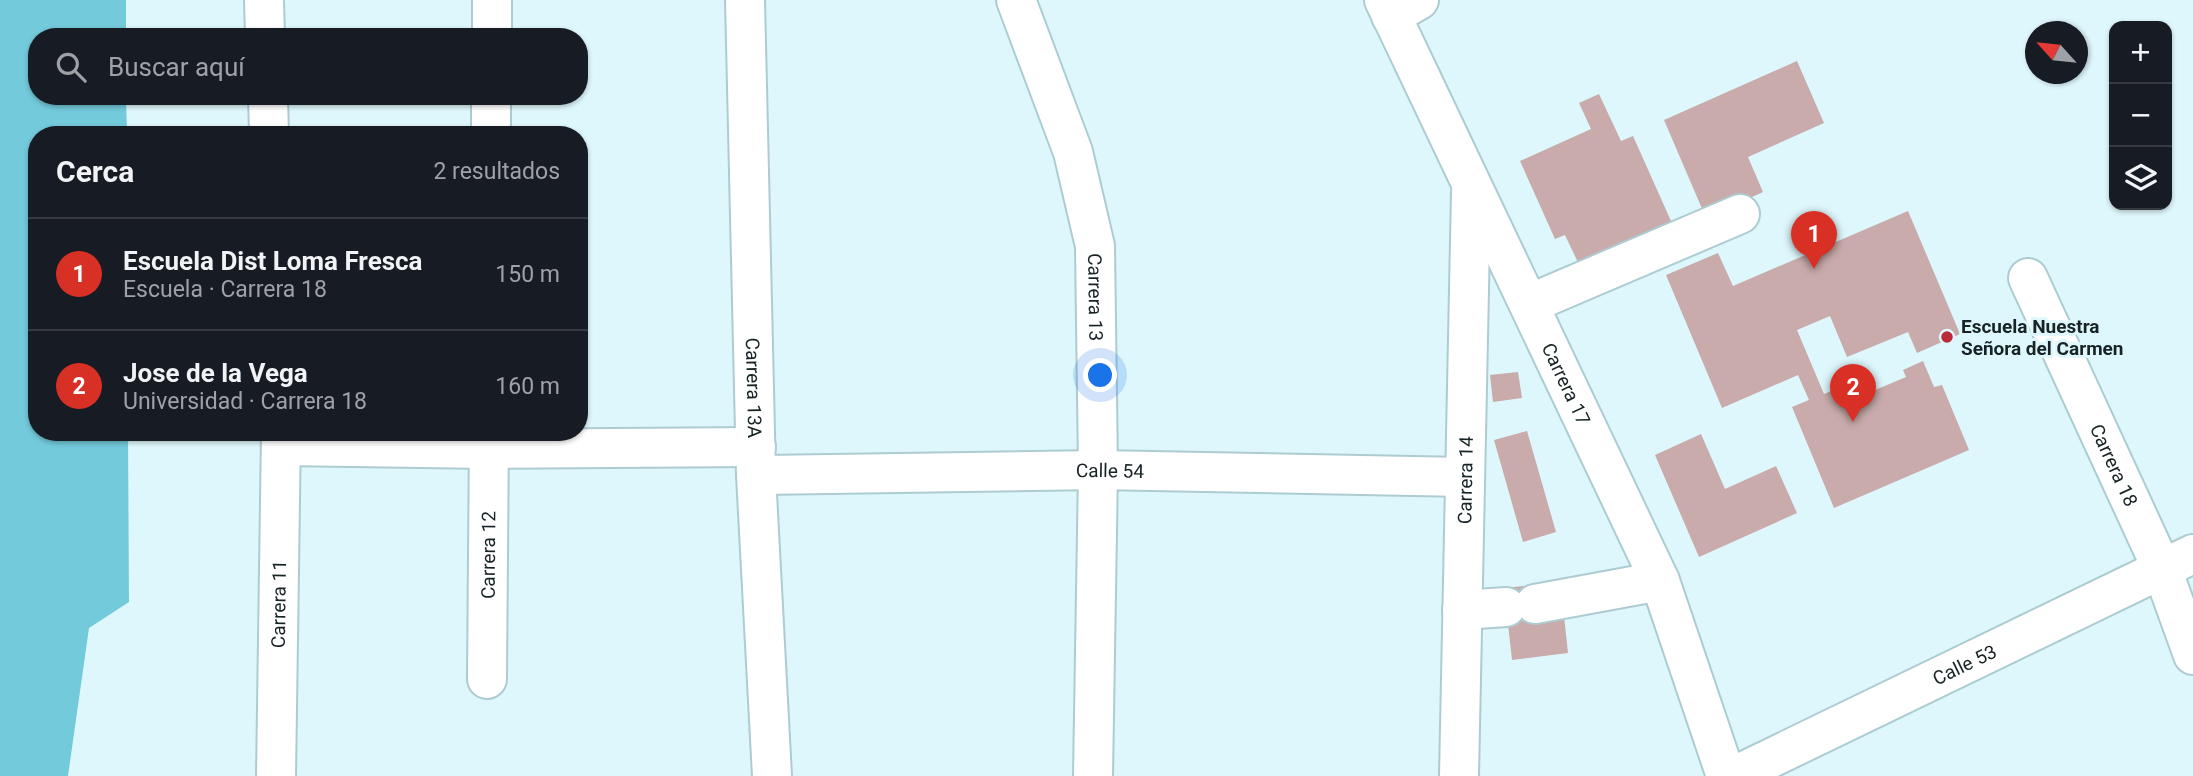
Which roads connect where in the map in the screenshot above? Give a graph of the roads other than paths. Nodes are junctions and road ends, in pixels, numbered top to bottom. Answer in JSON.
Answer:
{"nodes":[{"id":1,"x":264,"y":0,"type":"edge"},
{"id":2,"x":492,"y":0,"type":"edge"},
{"id":3,"x":745,"y":0,"type":"edge"},
{"id":4,"x":1016,"y":0,"type":"edge"},
{"id":5,"x":1398,"y":5,"type":"edge"},
{"id":6,"x":265,"y":28,"type":"edge"},
{"id":7,"x":492,"y":28,"type":"edge"},
{"id":8,"x":268,"y":105,"type":"edge"},
{"id":9,"x":491,"y":105,"type":"edge"},
{"id":10,"x":269,"y":126,"type":"edge"},
{"id":11,"x":491,"y":126,"type":"edge"},
{"id":12,"x":1471,"y":183,"type":"junction"},
{"id":13,"x":1740,"y":215,"type":"dead end"},
{"id":14,"x":2028,"y":278,"type":"dead end"},
{"id":15,"x":1529,"y":304,"type":"junction"},
{"id":16,"x":281,"y":441,"type":"edge"},
{"id":17,"x":489,"y":441,"type":"edge"},
{"id":18,"x":756,"y":461,"type":"junction"},
{"id":19,"x":1098,"y":470,"type":"junction"},
{"id":20,"x":1465,"y":477,"type":"junction"},
{"id":21,"x":2178,"y":561,"type":"edge"},
{"id":22,"x":1660,"y":581,"type":"junction"},
{"id":23,"x":1462,"y":610,"type":"junction"},
{"id":24,"x":2193,"y":655,"type":"edge"},
{"id":25,"x":487,"y":679,"type":"dead end"},
{"id":26,"x":276,"y":776,"type":"edge"},
{"id":27,"x":772,"y":776,"type":"edge"},
{"id":28,"x":1093,"y":776,"type":"edge"},
{"id":29,"x":1459,"y":776,"type":"edge"},
{"id":30,"x":1726,"y":776,"type":"edge"},
{"id":31,"x":1734,"y":776,"type":"edge"}],
"edges":[{"from":1,"to":6,"type":"street"},
{"from":2,"to":7,"type":"street"},
{"from":3,"to":18,"type":"street","name":"Carrera 13A"},
{"from":4,"to":19,"type":"street","name":"Carrera 13"},
{"from":5,"to":12,"type":"street","name":"Carrera 17"},
{"from":8,"to":10,"type":"street"},
{"from":9,"to":11,"type":"street"},
{"from":12,"to":15,"type":"street","name":"Carrera 17"},
{"from":12,"to":20,"type":"street","name":"Carrera 14"},
{"from":13,"to":15,"type":"street"},
{"from":14,"to":21,"type":"street","name":"Carrera 18"},
{"from":15,"to":22,"type":"street","name":"Carrera 17"},
{"from":16,"to":26,"type":"street","name":"Carrera 11"},
{"from":17,"to":18,"type":"street","name":"Calle 54"},
{"from":17,"to":25,"type":"street","name":"Carrera 12"},
{"from":18,"to":19,"type":"street","name":"Calle 54"},
{"from":18,"to":27,"type":"street","name":"Carrera 13A"},
{"from":19,"to":20,"type":"street","name":"Calle 54"},
{"from":19,"to":28,"type":"street","name":"Carrera 13"},
{"from":20,"to":23,"type":"street","name":"Carrera 14"},
{"from":21,"to":24,"type":"street","name":"Carrera 18"},
{"from":21,"to":31,"type":"street","name":"Calle 53"},
{"from":22,"to":23,"type":"street"},
{"from":22,"to":30,"type":"street","name":"Carrera 17"},
{"from":23,"to":29,"type":"street","name":"Carrera 14"}]}
